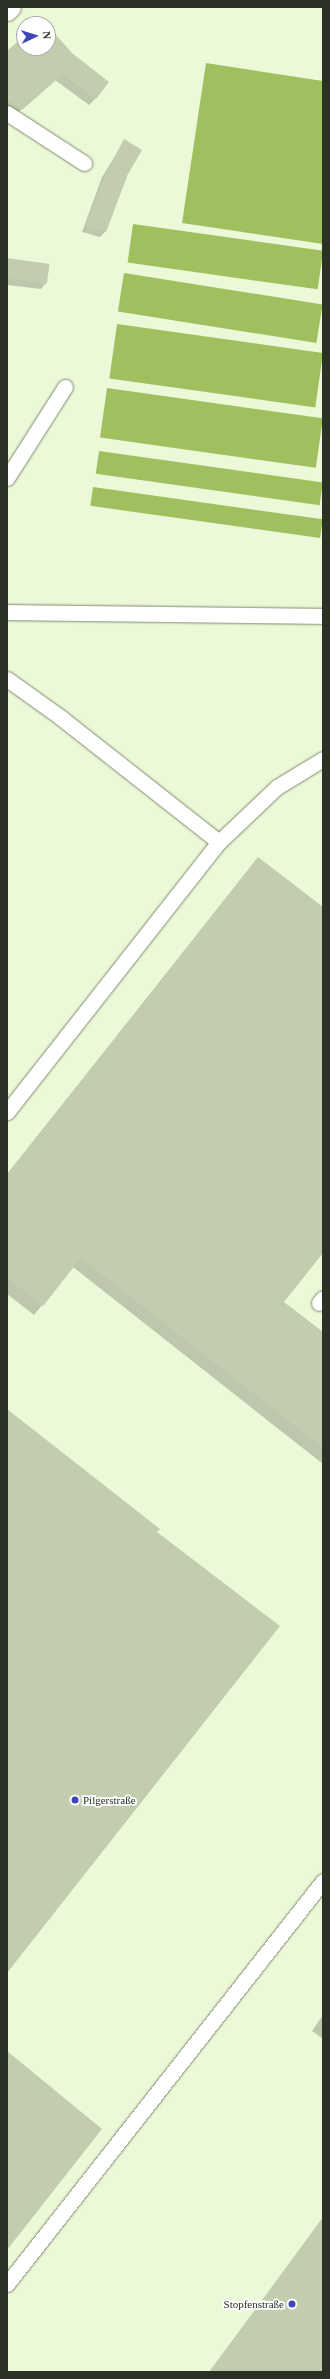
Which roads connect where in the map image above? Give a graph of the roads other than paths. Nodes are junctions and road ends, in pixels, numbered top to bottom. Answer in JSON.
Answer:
{"nodes":[{"id":1,"x":10,"y":7,"type":"edge"},
{"id":2,"x":7,"y":10,"type":"edge"},
{"id":3,"x":7,"y":113,"type":"edge"},
{"id":4,"x":84,"y":163,"type":"dead end"},
{"id":5,"x":65,"y":387,"type":"dead end"},
{"id":6,"x":7,"y":478,"type":"edge"},
{"id":7,"x":7,"y":612,"type":"edge"},
{"id":8,"x":323,"y":616,"type":"edge"},
{"id":9,"x":7,"y":679,"type":"edge"},
{"id":10,"x":323,"y":759,"type":"edge"},
{"id":11,"x":219,"y":842,"type":"junction"},
{"id":12,"x":7,"y":1112,"type":"edge"},
{"id":13,"x":323,"y":1881,"type":"edge"},
{"id":14,"x":7,"y":2284,"type":"edge"}],
"edges":[{"from":1,"to":2,"type":"street"},
{"from":3,"to":4,"type":"lane"},
{"from":5,"to":6,"type":"lane"},
{"from":7,"to":8,"type":"lane"},
{"from":9,"to":11,"type":"lane"},
{"from":10,"to":11,"type":"lane"},
{"from":11,"to":12,"type":"lane"},
{"from":13,"to":14,"type":"lane"}]}
